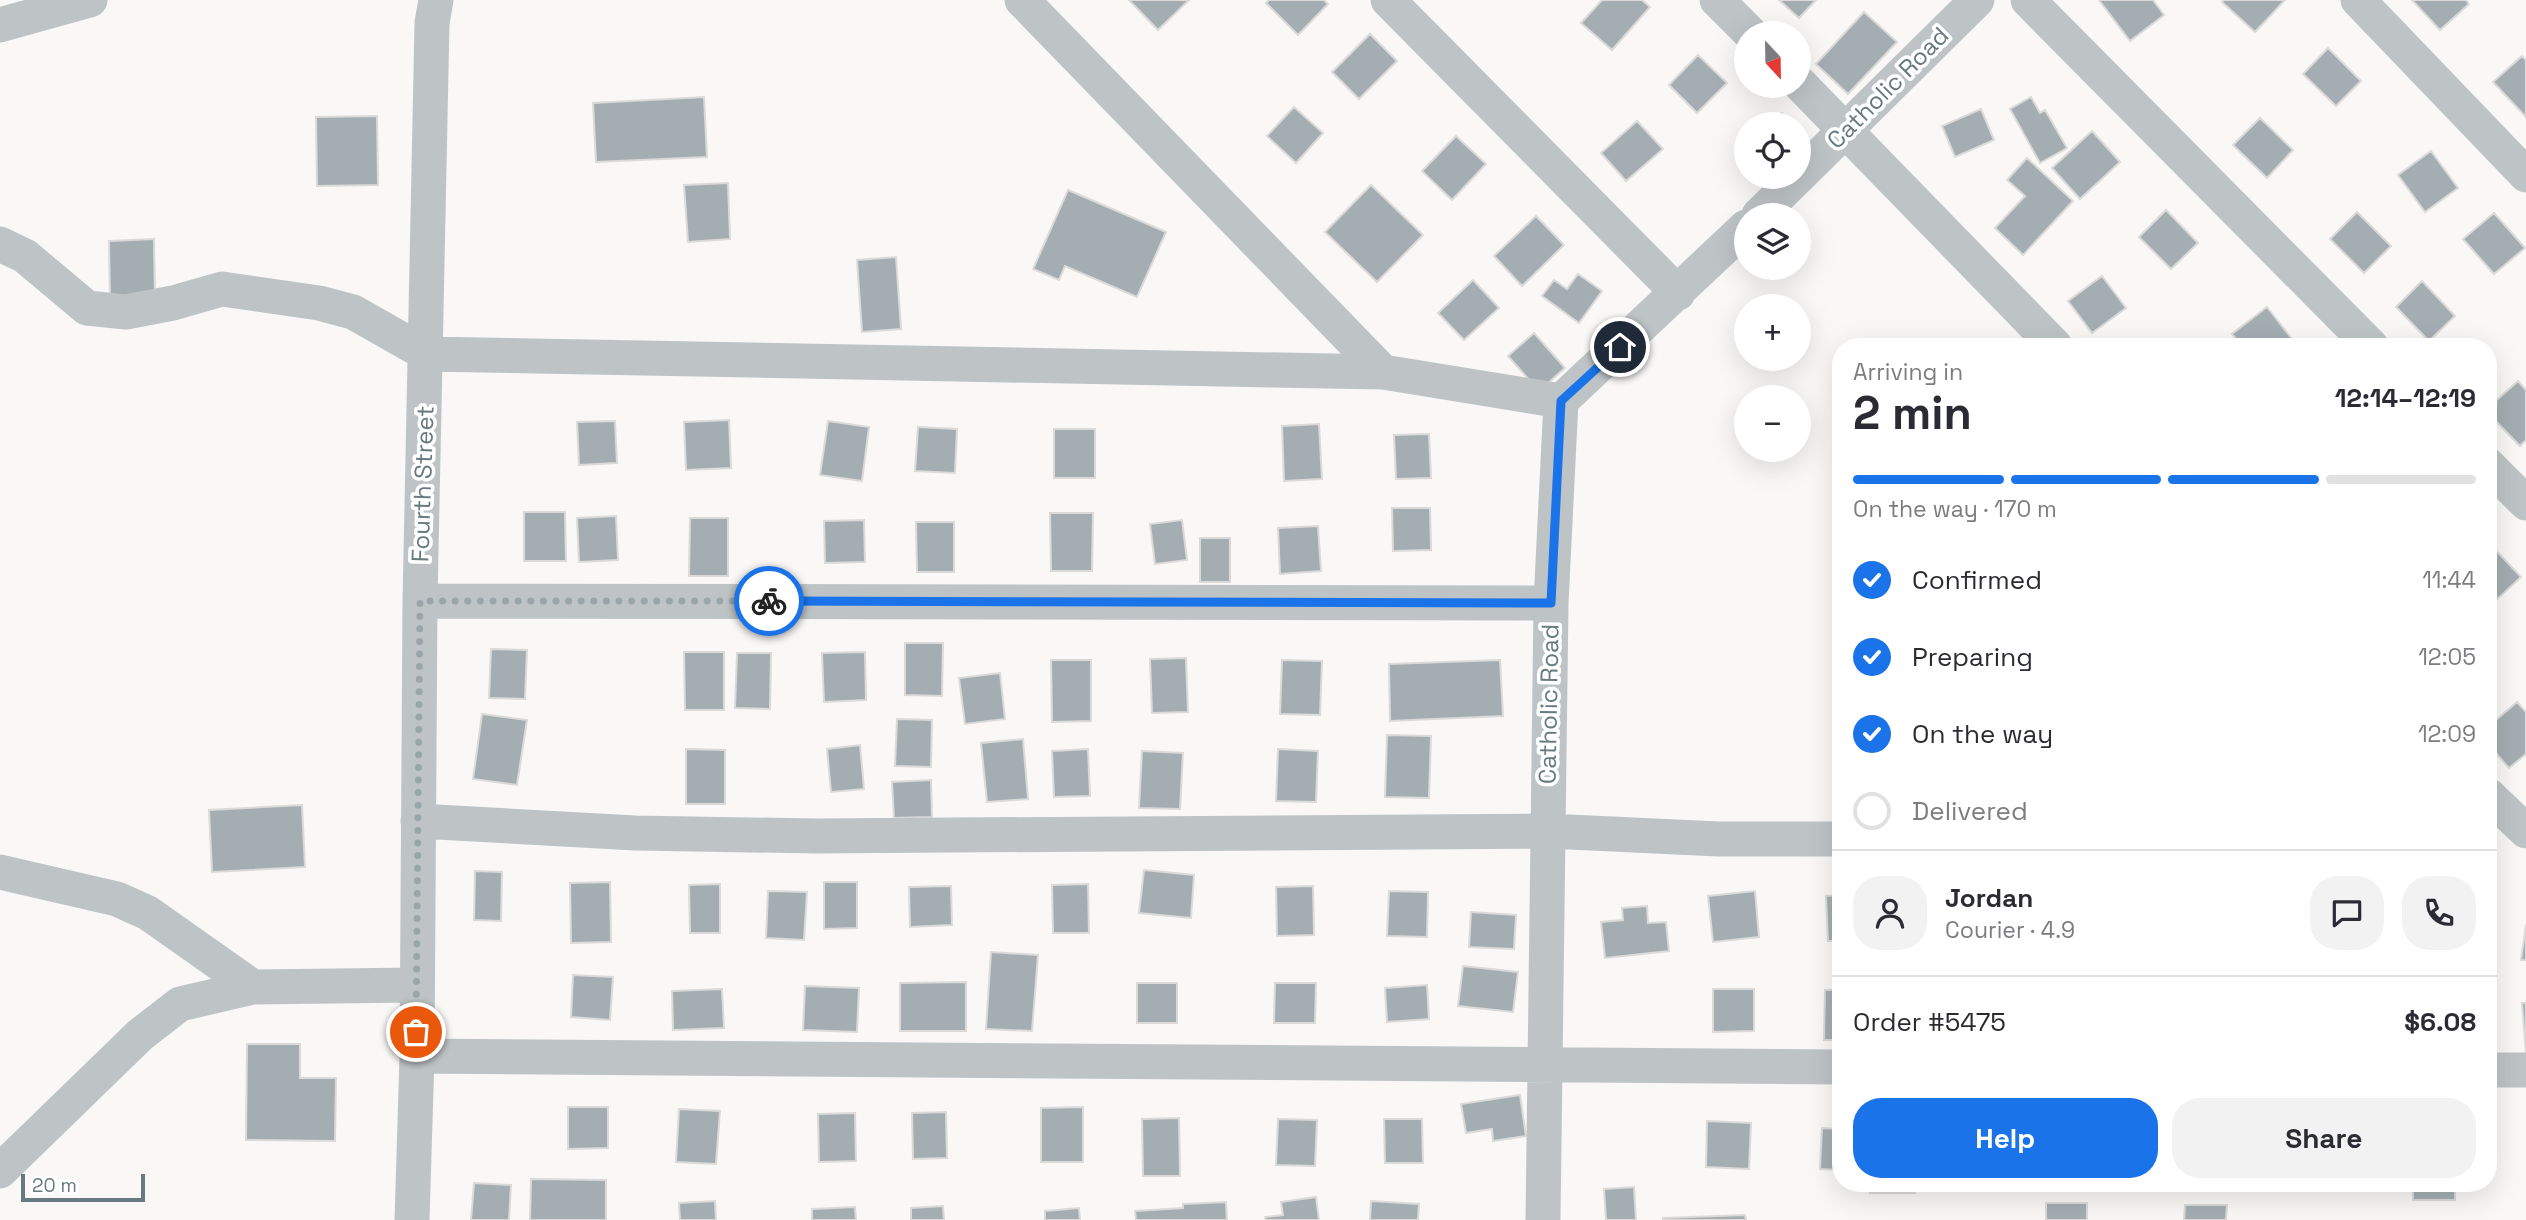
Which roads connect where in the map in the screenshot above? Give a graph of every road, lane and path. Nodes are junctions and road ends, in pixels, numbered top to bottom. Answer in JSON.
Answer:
{"nodes":[{"id":1,"x":90,"y":0,"type":"edge"},
{"id":2,"x":436,"y":0,"type":"edge"},
{"id":3,"x":1022,"y":0,"type":"edge"},
{"id":4,"x":1388,"y":0,"type":"edge"},
{"id":5,"x":1717,"y":0,"type":"edge"},
{"id":6,"x":1977,"y":0,"type":"edge"},
{"id":7,"x":2028,"y":0,"type":"edge"},
{"id":8,"x":2358,"y":0,"type":"edge"},
{"id":9,"x":1738,"y":21,"type":"edge"},
{"id":10,"x":0,"y":24,"type":"edge"},
{"id":11,"x":1811,"y":95,"type":"edge"},
{"id":12,"x":1846,"y":131,"type":"junction"},
{"id":13,"x":1811,"y":165,"type":"edge"},
{"id":14,"x":2526,"y":175,"type":"edge"},
{"id":15,"x":1786,"y":189,"type":"edge"},
{"id":16,"x":1771,"y":203,"type":"edge"},
{"id":17,"x":1734,"y":239,"type":"edge"},
{"id":18,"x":0,"y":244,"type":"edge"},
{"id":19,"x":1678,"y":293,"type":"junction"},
{"id":20,"x":2046,"y":338,"type":"edge"},
{"id":21,"x":2363,"y":338,"type":"edge"},
{"id":22,"x":427,"y":354,"type":"junction"},
{"id":23,"x":1383,"y":372,"type":"junction"},
{"id":24,"x":1561,"y":401,"type":"junction"},
{"id":25,"x":2497,"y":475,"type":"edge"},
{"id":26,"x":2526,"y":503,"type":"edge"},
{"id":27,"x":420,"y":601,"type":"junction"},
{"id":28,"x":1551,"y":603,"type":"junction"},
{"id":29,"x":2497,"y":808,"type":"edge"},
{"id":30,"x":418,"y":821,"type":"junction"},
{"id":31,"x":2512,"y":830,"type":"edge"},
{"id":32,"x":1548,"y":831,"type":"junction"},
{"id":33,"x":1832,"y":839,"type":"edge"},
{"id":34,"x":0,"y":872,"type":"edge"},
{"id":35,"x":416,"y":985,"type":"junction"},
{"id":36,"x":253,"y":987,"type":"junction"},
{"id":37,"x":416,"y":1056,"type":"junction"},
{"id":38,"x":1544,"y":1066,"type":"junction"},
{"id":39,"x":1832,"y":1067,"type":"edge"},
{"id":40,"x":2497,"y":1070,"type":"edge"},
{"id":41,"x":2526,"y":1070,"type":"edge"},
{"id":42,"x":0,"y":1171,"type":"edge"},
{"id":43,"x":412,"y":1220,"type":"edge"},
{"id":44,"x":1543,"y":1220,"type":"edge"}],
"edges":[{"from":1,"to":10,"type":"street"},
{"from":2,"to":22,"type":"street","name":"Fourth Street"},
{"from":3,"to":23,"type":"street"},
{"from":4,"to":19,"type":"street"},
{"from":5,"to":9,"type":"street"},
{"from":6,"to":12,"type":"street","name":"Catholic Road"},
{"from":7,"to":21,"type":"street"},
{"from":8,"to":14,"type":"street"},
{"from":11,"to":12,"type":"street"},
{"from":12,"to":13,"type":"street","name":"Catholic Road"},
{"from":12,"to":20,"type":"street"},
{"from":15,"to":16,"type":"street","name":"Catholic Road"},
{"from":17,"to":19,"type":"street"},
{"from":18,"to":22,"type":"street"},
{"from":19,"to":24,"type":"street"},
{"from":22,"to":23,"type":"street"},
{"from":22,"to":27,"type":"street","name":"Fourth Street"},
{"from":23,"to":24,"type":"street"},
{"from":24,"to":28,"type":"street","name":"Catholic Road"},
{"from":25,"to":26,"type":"street"},
{"from":27,"to":28,"type":"street"},
{"from":27,"to":30,"type":"street","name":"Fourth Street"},
{"from":28,"to":32,"type":"street","name":"Catholic Road"},
{"from":29,"to":31,"type":"street"},
{"from":30,"to":32,"type":"street"},
{"from":30,"to":35,"type":"street","name":"Fourth Street"},
{"from":32,"to":33,"type":"street"},
{"from":32,"to":38,"type":"street","name":"Catholic Road"},
{"from":34,"to":36,"type":"street"},
{"from":35,"to":36,"type":"street"},
{"from":35,"to":37,"type":"street","name":"Fourth Street"},
{"from":36,"to":42,"type":"street"},
{"from":37,"to":38,"type":"street"},
{"from":37,"to":43,"type":"street","name":"Fourth Street"},
{"from":38,"to":39,"type":"street"},
{"from":38,"to":44,"type":"street","name":"Catholic Road"},
{"from":40,"to":41,"type":"street"}]}
